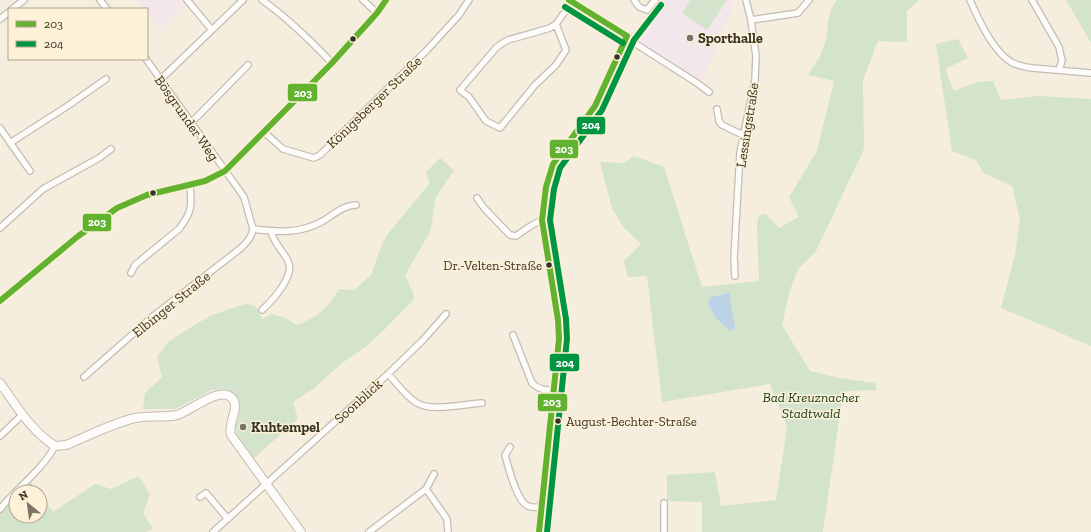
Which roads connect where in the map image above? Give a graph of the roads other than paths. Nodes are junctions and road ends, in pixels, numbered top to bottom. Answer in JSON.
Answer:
{"nodes":[{"id":1,"x":24,"y":0,"type":"edge"},
{"id":2,"x":100,"y":0,"type":"edge"},
{"id":3,"x":187,"y":0,"type":"edge"},
{"id":4,"x":243,"y":0,"type":"edge"},
{"id":5,"x":262,"y":0,"type":"edge"},
{"id":6,"x":363,"y":0,"type":"edge"},
{"id":7,"x":386,"y":0,"type":"edge"},
{"id":8,"x":469,"y":0,"type":"edge"},
{"id":9,"x":634,"y":0,"type":"edge"},
{"id":10,"x":655,"y":0,"type":"edge"},
{"id":11,"x":746,"y":0,"type":"edge"},
{"id":12,"x":809,"y":0,"type":"edge"},
{"id":13,"x":970,"y":0,"type":"edge"},
{"id":14,"x":1032,"y":0,"type":"edge"},
{"id":15,"x":571,"y":1,"type":"edge"},
{"id":16,"x":13,"y":8,"type":"edge"},
{"id":17,"x":106,"y":8,"type":"edge"},
{"id":18,"x":8,"y":13,"type":"edge"},
{"id":19,"x":377,"y":13,"type":"junction"},
{"id":20,"x":0,"y":19,"type":"edge"},
{"id":21,"x":751,"y":20,"type":"junction"},
{"id":22,"x":556,"y":24,"type":"junction"},
{"id":23,"x":212,"y":30,"type":"junction"},
{"id":24,"x":627,"y":36,"type":"junction"},
{"id":25,"x":147,"y":60,"type":"edge"},
{"id":26,"x":332,"y":63,"type":"junction"},
{"id":27,"x":248,"y":65,"type":"dead end"},
{"id":28,"x":1059,"y":70,"type":"junction"},
{"id":29,"x":1091,"y":73,"type":"edge"},
{"id":30,"x":106,"y":79,"type":"dead end"},
{"id":31,"x":160,"y":80,"type":"junction"},
{"id":32,"x":708,"y":92,"type":"dead end"},
{"id":33,"x":717,"y":109,"type":"dead end"},
{"id":34,"x":191,"y":123,"type":"junction"},
{"id":35,"x":0,"y":128,"type":"edge"},
{"id":36,"x":264,"y":132,"type":"junction"},
{"id":37,"x":743,"y":135,"type":"junction"},
{"id":38,"x":10,"y":143,"type":"junction"},
{"id":39,"x":111,"y":149,"type":"dead end"},
{"id":40,"x":30,"y":171,"type":"dead end"},
{"id":41,"x":225,"y":171,"type":"junction"},
{"id":42,"x":190,"y":185,"type":"junction"},
{"id":43,"x":477,"y":198,"type":"dead end"},
{"id":44,"x":356,"y":205,"type":"dead end"},
{"id":45,"x":542,"y":220,"type":"junction"},
{"id":46,"x":0,"y":228,"type":"edge"},
{"id":47,"x":253,"y":229,"type":"junction"},
{"id":48,"x":271,"y":231,"type":"junction"},
{"id":49,"x":131,"y":273,"type":"dead end"},
{"id":50,"x":735,"y":276,"type":"dead end"},
{"id":51,"x":0,"y":301,"type":"edge"},
{"id":52,"x":262,"y":310,"type":"dead end"},
{"id":53,"x":446,"y":314,"type":"dead end"},
{"id":54,"x":513,"y":335,"type":"dead end"},
{"id":55,"x":388,"y":374,"type":"junction"},
{"id":56,"x":84,"y":377,"type":"dead end"},
{"id":57,"x":0,"y":383,"type":"edge"},
{"id":58,"x":554,"y":390,"type":"junction"},
{"id":59,"x":482,"y":403,"type":"dead end"},
{"id":60,"x":23,"y":414,"type":"junction"},
{"id":61,"x":0,"y":436,"type":"edge"},
{"id":62,"x":55,"y":446,"type":"junction"},
{"id":63,"x":510,"y":447,"type":"dead end"},
{"id":64,"x":434,"y":474,"type":"dead end"},
{"id":65,"x":266,"y":484,"type":"junction"},
{"id":66,"x":426,"y":490,"type":"junction"},
{"id":67,"x":200,"y":497,"type":"dead end"},
{"id":68,"x":664,"y":503,"type":"dead end"},
{"id":69,"x":541,"y":507,"type":"junction"},
{"id":70,"x":0,"y":509,"type":"edge"},
{"id":71,"x":228,"y":519,"type":"junction"},
{"id":72,"x":213,"y":532,"type":"edge"},
{"id":73,"x":301,"y":532,"type":"edge"},
{"id":74,"x":369,"y":532,"type":"edge"},
{"id":75,"x":448,"y":532,"type":"edge"},
{"id":76,"x":539,"y":532,"type":"edge"},
{"id":77,"x":664,"y":532,"type":"edge"}],
"edges":[{"from":1,"to":16,"type":"street"},
{"from":2,"to":17,"type":"street"},
{"from":3,"to":23,"type":"street"},
{"from":4,"to":23,"type":"street"},
{"from":5,"to":26,"type":"street"},
{"from":6,"to":19,"type":"street"},
{"from":7,"to":19,"type":"street"},
{"from":8,"to":36,"type":"street","name":"Königsberger Straße"},
{"from":9,"to":10,"type":"street"},
{"from":11,"to":21,"type":"street","name":"Lessingstraße"},
{"from":12,"to":21,"type":"street"},
{"from":13,"to":28,"type":"street"},
{"from":14,"to":28,"type":"street"},
{"from":15,"to":22,"type":"street"},
{"from":15,"to":24,"type":"street"},
{"from":18,"to":20,"type":"street"},
{"from":19,"to":26,"type":"street"},
{"from":21,"to":37,"type":"street","name":"Lessingstraße"},
{"from":22,"to":22,"type":"street"},
{"from":23,"to":31,"type":"street"},
{"from":24,"to":32,"type":"street"},
{"from":24,"to":45,"type":"street"},
{"from":25,"to":31,"type":"street","name":"Bösgrunder Weg"},
{"from":26,"to":36,"type":"street"},
{"from":27,"to":34,"type":"street"},
{"from":28,"to":29,"type":"street"},
{"from":30,"to":38,"type":"street"},
{"from":31,"to":34,"type":"street","name":"Bösgrunder Weg"},
{"from":33,"to":37,"type":"street"},
{"from":34,"to":41,"type":"street","name":"Bösgrunder Weg"},
{"from":35,"to":38,"type":"street"},
{"from":36,"to":41,"type":"street"},
{"from":37,"to":50,"type":"street","name":"Lessingstraße"},
{"from":38,"to":40,"type":"street"},
{"from":39,"to":46,"type":"street"},
{"from":41,"to":42,"type":"street"},
{"from":41,"to":47,"type":"street","name":"Bösgrunder Weg"},
{"from":42,"to":49,"type":"street"},
{"from":42,"to":51,"type":"street"},
{"from":43,"to":45,"type":"street"},
{"from":44,"to":48,"type":"street"},
{"from":45,"to":58,"type":"street"},
{"from":47,"to":48,"type":"street"},
{"from":47,"to":56,"type":"street","name":"Elbinger Straße"},
{"from":48,"to":52,"type":"street"},
{"from":53,"to":55,"type":"street","name":"Soonblick"},
{"from":54,"to":58,"type":"street"},
{"from":55,"to":59,"type":"street"},
{"from":55,"to":65,"type":"street","name":"Soonblick"},
{"from":57,"to":60,"type":"street"},
{"from":58,"to":69,"type":"street"},
{"from":60,"to":61,"type":"street"},
{"from":60,"to":62,"type":"street"},
{"from":62,"to":65,"type":"street"},
{"from":62,"to":70,"type":"street"},
{"from":63,"to":69,"type":"street"},
{"from":64,"to":66,"type":"street"},
{"from":65,"to":71,"type":"street","name":"Soonblick"},
{"from":65,"to":73,"type":"street"},
{"from":66,"to":74,"type":"street"},
{"from":66,"to":75,"type":"street"},
{"from":67,"to":71,"type":"street"},
{"from":68,"to":77,"type":"street"},
{"from":69,"to":76,"type":"street"},
{"from":71,"to":72,"type":"street","name":"Soonblick"}]}
